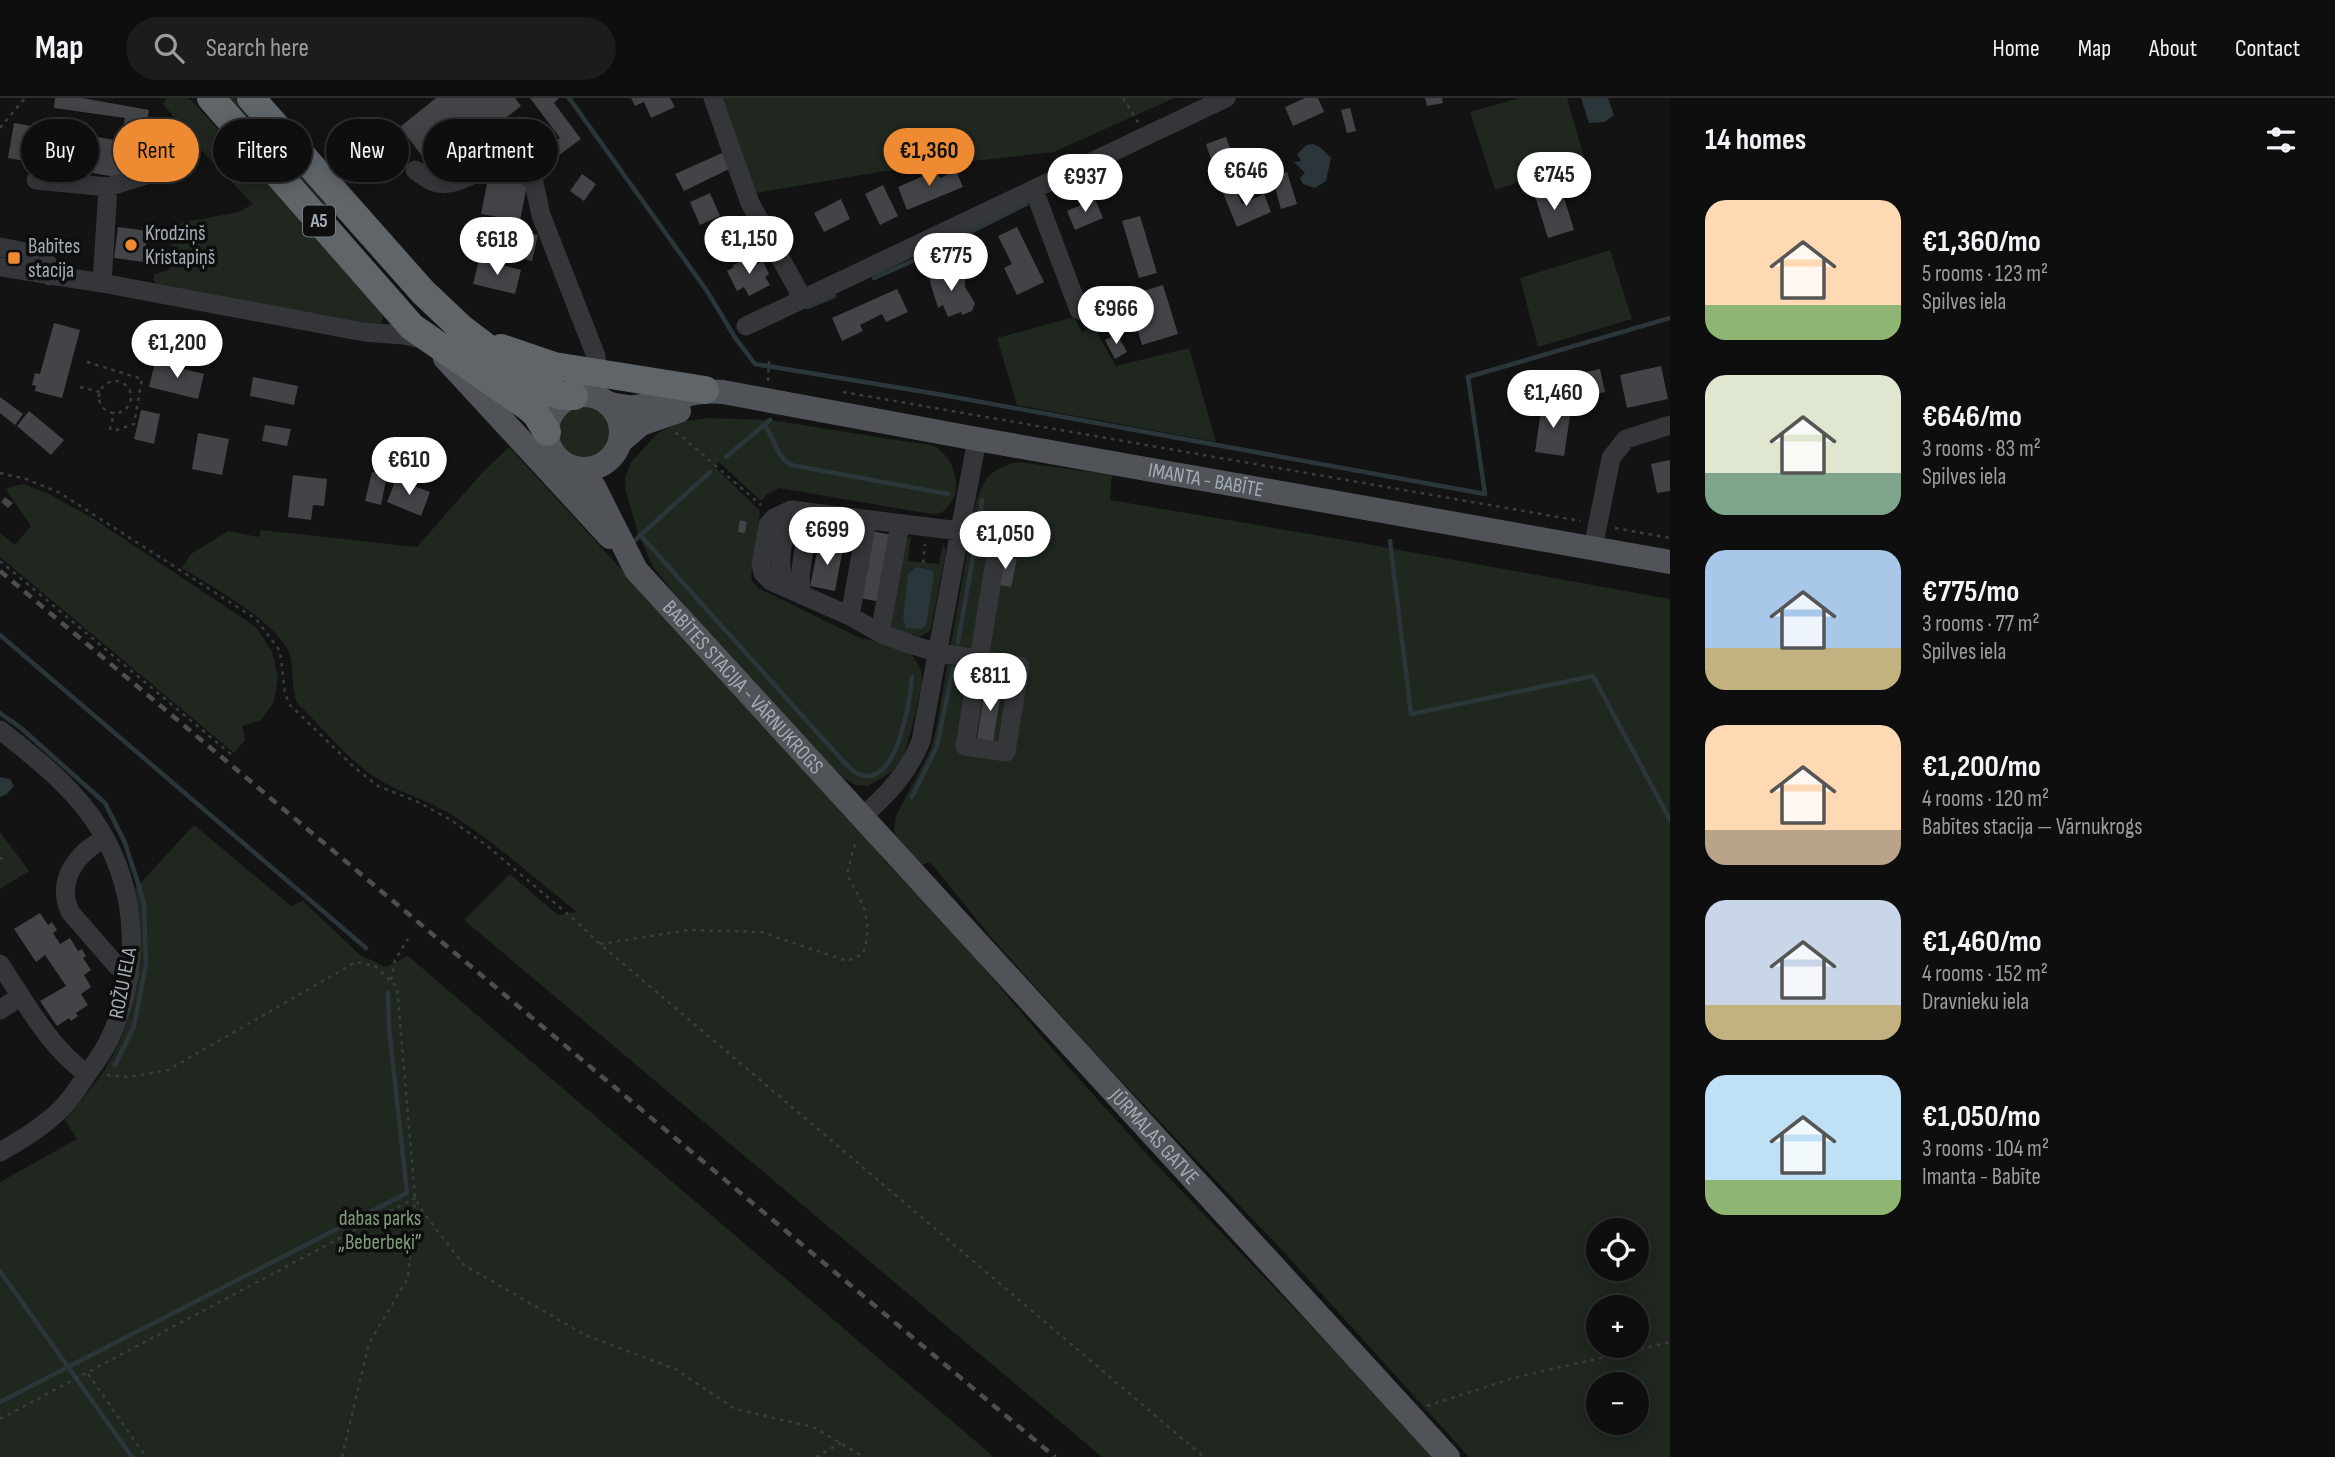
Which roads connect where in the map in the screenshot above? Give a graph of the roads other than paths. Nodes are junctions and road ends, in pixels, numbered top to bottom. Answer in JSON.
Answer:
{"nodes":[{"id":1,"x":211,"y":98,"type":"edge"},
{"id":2,"x":251,"y":98,"type":"edge"},
{"id":3,"x":713,"y":98,"type":"edge"},
{"id":4,"x":1226,"y":98,"type":"edge"},
{"id":5,"x":415,"y":170,"type":"dead end"},
{"id":6,"x":57,"y":182,"type":"edge"},
{"id":7,"x":124,"y":182,"type":"edge"},
{"id":8,"x":108,"y":187,"type":"junction"},
{"id":9,"x":1034,"y":190,"type":"junction"},
{"id":10,"x":0,"y":247,"type":"edge"},
{"id":11,"x":0,"y":267,"type":"edge"},
{"id":12,"x":50,"y":276,"type":"junction"},
{"id":13,"x":102,"y":283,"type":"junction"},
{"id":14,"x":803,"y":299,"type":"junction"},
{"id":15,"x":1091,"y":313,"type":"dead end"},
{"id":16,"x":746,"y":326,"type":"dead end"},
{"id":17,"x":461,"y":328,"type":"junction"},
{"id":18,"x":429,"y":341,"type":"junction"},
{"id":19,"x":598,"y":374,"type":"junction"},
{"id":20,"x":705,"y":390,"type":"junction"},
{"id":21,"x":574,"y":396,"type":"junction"},
{"id":22,"x":741,"y":397,"type":"junction"},
{"id":23,"x":607,"y":402,"type":"junction"},
{"id":24,"x":1670,"y":425,"type":"edge"},
{"id":25,"x":547,"y":432,"type":"junction"},
{"id":26,"x":977,"y":439,"type":"junction"},
{"id":27,"x":616,"y":449,"type":"junction"},
{"id":28,"x":576,"y":468,"type":"junction"},
{"id":29,"x":801,"y":511,"type":"junction"},
{"id":30,"x":822,"y":514,"type":"junction"},
{"id":31,"x":867,"y":521,"type":"junction"},
{"id":32,"x":900,"y":525,"type":"junction"},
{"id":33,"x":960,"y":531,"type":"junction"},
{"id":34,"x":1593,"y":548,"type":"junction"},
{"id":35,"x":627,"y":555,"type":"junction"},
{"id":36,"x":1670,"y":562,"type":"edge"},
{"id":37,"x":794,"y":591,"type":"junction"},
{"id":38,"x":850,"y":616,"type":"junction"},
{"id":39,"x":880,"y":633,"type":"junction"},
{"id":40,"x":936,"y":652,"type":"junction"},
{"id":41,"x":978,"y":667,"type":"junction"},
{"id":42,"x":0,"y":730,"type":"edge"},
{"id":43,"x":863,"y":816,"type":"junction"},
{"id":44,"x":105,"y":838,"type":"junction"},
{"id":45,"x":0,"y":964,"type":"edge"},
{"id":46,"x":130,"y":974,"type":"junction"},
{"id":47,"x":21,"y":996,"type":"junction"},
{"id":48,"x":0,"y":1010,"type":"edge"},
{"id":49,"x":87,"y":1074,"type":"junction"},
{"id":50,"x":0,"y":1152,"type":"edge"},
{"id":51,"x":1448,"y":1457,"type":"edge"}],
"edges":[{"from":1,"to":18,"type":"highway","number":"A5"},
{"from":2,"to":17,"type":"highway","number":"A5"},
{"from":3,"to":14,"type":"street"},
{"from":4,"to":9,"type":"street"},
{"from":5,"to":19,"type":"street"},
{"from":6,"to":8,"type":"street"},
{"from":7,"to":8,"type":"street"},
{"from":8,"to":13,"type":"street"},
{"from":9,"to":14,"type":"street"},
{"from":9,"to":15,"type":"street"},
{"from":10,"to":12,"type":"street"},
{"from":11,"to":12,"type":"street"},
{"from":12,"to":13,"type":"street"},
{"from":13,"to":18,"type":"street"},
{"from":14,"to":16,"type":"street"},
{"from":17,"to":19,"type":"highway"},
{"from":17,"to":21,"type":"highway","number":"A5"},
{"from":18,"to":25,"type":"highway","number":"A5"},
{"from":18,"to":35,"type":"main road","number":"A5"},
{"from":19,"to":20,"type":"highway"},
{"from":20,"to":22,"type":"main road","name":"IMANTA - BABĪTE"},
{"from":20,"to":23,"type":"main road","name":"IMANTA - BABĪTE"},
{"from":21,"to":23,"type":"main road"},
{"from":21,"to":25,"type":"main road"},
{"from":22,"to":26,"type":"main road","name":"IMANTA - BABĪTE"},
{"from":22,"to":27,"type":"main road","name":"IMANTA - BABĪTE"},
{"from":23,"to":27,"type":"main road"},
{"from":24,"to":34,"type":"street"},
{"from":25,"to":28,"type":"main road"},
{"from":26,"to":33,"type":"street"},
{"from":26,"to":34,"type":"main road","name":"IMANTA - BABĪTE"},
{"from":27,"to":28,"type":"main road"},
{"from":27,"to":35,"type":"main road","name":"BABĪTES STACIJA - VĀRNUKROGS"},
{"from":28,"to":35,"type":"main road","name":"BABĪTES STACIJA - VĀRNUKROGS"},
{"from":29,"to":30,"type":"street"},
{"from":29,"to":37,"type":"street"},
{"from":29,"to":37,"type":"street"},
{"from":30,"to":31,"type":"street"},
{"from":30,"to":37,"type":"street"},
{"from":31,"to":32,"type":"street"},
{"from":31,"to":38,"type":"street"},
{"from":32,"to":33,"type":"street"},
{"from":32,"to":39,"type":"street"},
{"from":33,"to":40,"type":"street"},
{"from":33,"to":41,"type":"street"},
{"from":34,"to":36,"type":"main road","name":"IMANTA - BABĪTE"},
{"from":35,"to":43,"type":"main road","name":"BABĪTES STACIJA - VĀRNUKROGS"},
{"from":37,"to":38,"type":"street"},
{"from":38,"to":39,"type":"street"},
{"from":39,"to":40,"type":"street"},
{"from":40,"to":41,"type":"street"},
{"from":40,"to":43,"type":"street"},
{"from":41,"to":41,"type":"street"},
{"from":42,"to":44,"type":"street","name":"ROŽU IELA"},
{"from":43,"to":51,"type":"main road","name":"JŪRMALAS GATVE"},
{"from":44,"to":46,"type":"street","name":"ROŽU IELA"},
{"from":44,"to":46,"type":"street"},
{"from":45,"to":47,"type":"street"},
{"from":46,"to":49,"type":"street","name":"ROŽU IELA"},
{"from":47,"to":48,"type":"street"},
{"from":47,"to":49,"type":"street"},
{"from":49,"to":50,"type":"street","name":"ROŽU IELA"}]}
